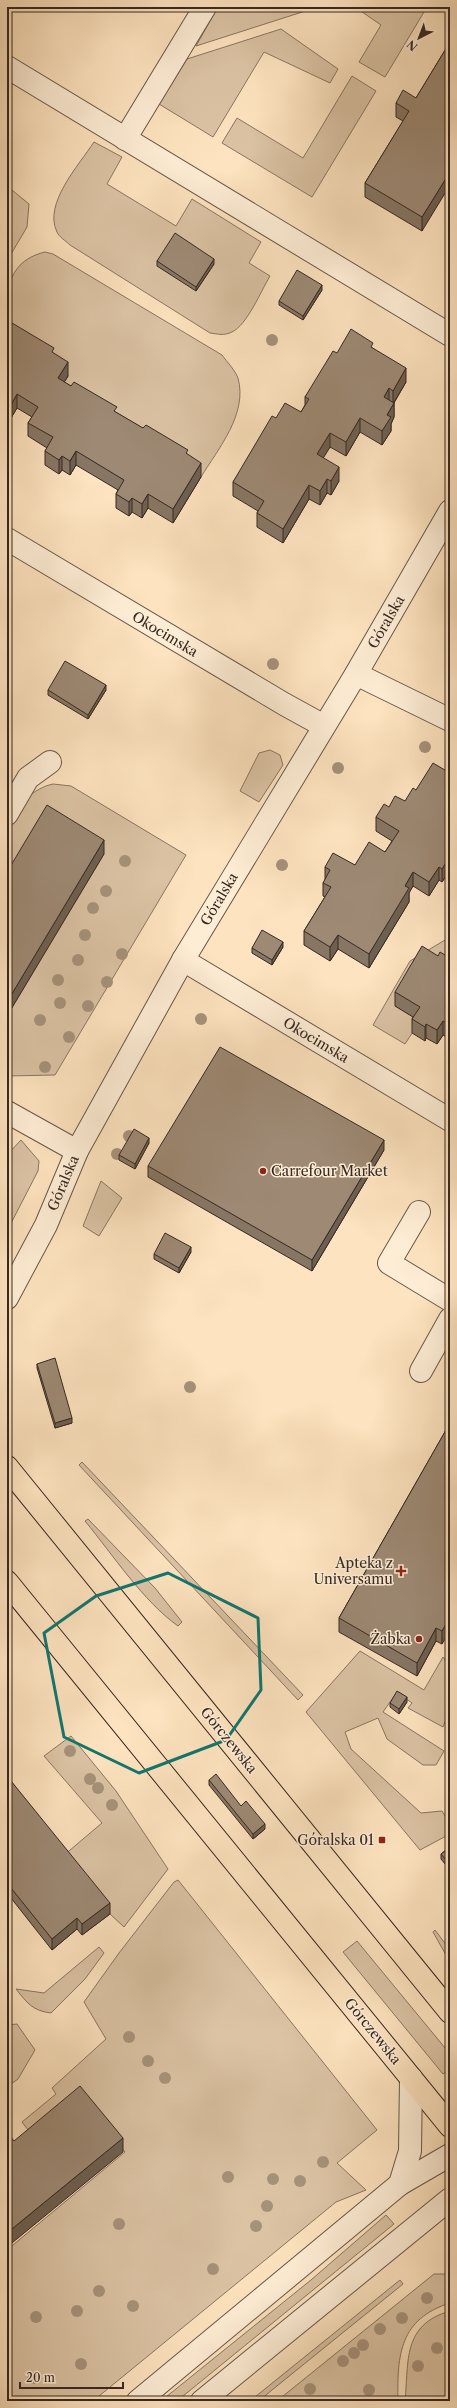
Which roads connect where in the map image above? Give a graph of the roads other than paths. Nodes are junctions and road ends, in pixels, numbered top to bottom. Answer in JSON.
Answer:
{"nodes":[{"id":1,"x":205,"y":7,"type":"edge"},
{"id":2,"x":7,"y":67,"type":"edge"},
{"id":3,"x":125,"y":139,"type":"junction"},
{"id":4,"x":450,"y":335,"type":"edge"},
{"id":5,"x":450,"y":511,"type":"edge"},
{"id":6,"x":7,"y":539,"type":"edge"},
{"id":7,"x":356,"y":674,"type":"junction"},
{"id":8,"x":450,"y":720,"type":"edge"},
{"id":9,"x":324,"y":726,"type":"junction"},
{"id":10,"x":50,"y":762,"type":"dead end"},
{"id":11,"x":7,"y":814,"type":"edge"},
{"id":12,"x":183,"y":960,"type":"junction"},
{"id":13,"x":7,"y":1112,"type":"edge"},
{"id":14,"x":450,"y":1120,"type":"edge"},
{"id":15,"x":77,"y":1151,"type":"junction"},
{"id":16,"x":419,"y":1212,"type":"dead end"},
{"id":17,"x":7,"y":1298,"type":"edge"},
{"id":18,"x":450,"y":1300,"type":"edge"},
{"id":19,"x":450,"y":1319,"type":"edge"},
{"id":20,"x":421,"y":1371,"type":"dead end"},
{"id":21,"x":7,"y":1467,"type":"edge"},
{"id":22,"x":7,"y":1582,"type":"edge"},
{"id":23,"x":450,"y":2012,"type":"edge"},
{"id":24,"x":411,"y":2078,"type":"junction"},
{"id":25,"x":450,"y":2126,"type":"edge"},
{"id":26,"x":450,"y":2155,"type":"edge"},
{"id":27,"x":400,"y":2184,"type":"junction"},
{"id":28,"x":450,"y":2200,"type":"edge"},
{"id":29,"x":138,"y":2401,"type":"edge"},
{"id":30,"x":202,"y":2401,"type":"edge"}],
"edges":[{"from":1,"to":3,"type":"street"},
{"from":2,"to":3,"type":"street"},
{"from":3,"to":4,"type":"street"},
{"from":5,"to":7,"type":"street","name":"Góralska"},
{"from":6,"to":9,"type":"street","name":"Okocimska"},
{"from":7,"to":8,"type":"street"},
{"from":7,"to":9,"type":"street","name":"Góralska"},
{"from":9,"to":12,"type":"street","name":"Góralska"},
{"from":10,"to":11,"type":"street"},
{"from":12,"to":14,"type":"street","name":"Okocimska"},
{"from":12,"to":15,"type":"street","name":"Góralska"},
{"from":13,"to":15,"type":"street"},
{"from":15,"to":17,"type":"street","name":"Góralska"},
{"from":16,"to":18,"type":"street"},
{"from":19,"to":20,"type":"street"},
{"from":21,"to":23,"type":"main road","name":"Górczewska"},
{"from":22,"to":24,"type":"main road","name":"Górczewska"},
{"from":24,"to":25,"type":"main road","name":"Górczewska"},
{"from":24,"to":27,"type":"street"},
{"from":26,"to":27,"type":"street"},
{"from":27,"to":29,"type":"street"},
{"from":28,"to":30,"type":"street"}]}
